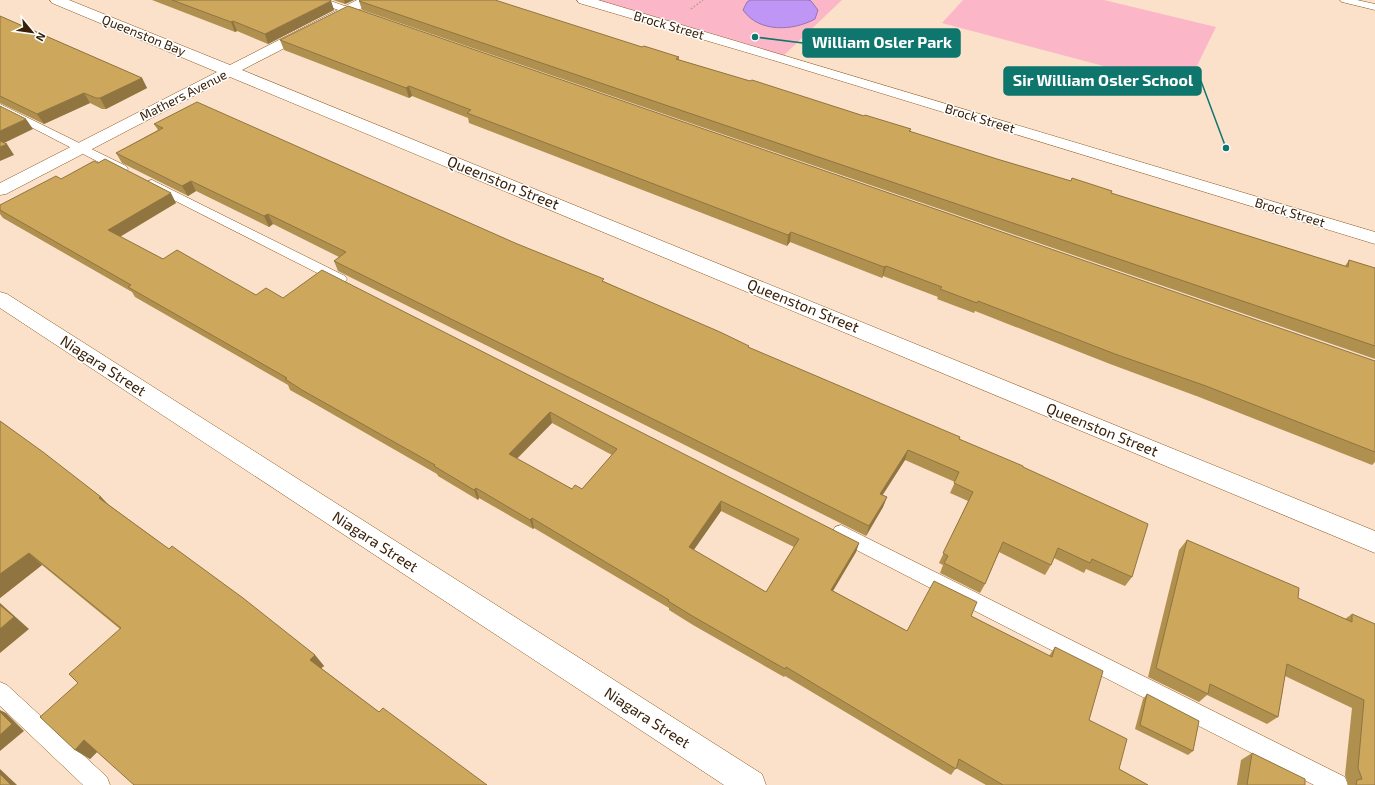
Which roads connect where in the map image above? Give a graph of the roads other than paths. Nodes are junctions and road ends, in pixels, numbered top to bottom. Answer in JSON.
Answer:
{"nodes":[{"id":1,"x":57,"y":0,"type":"edge"},
{"id":2,"x":319,"y":0,"type":"edge"},
{"id":3,"x":367,"y":0,"type":"edge"},
{"id":4,"x":584,"y":0,"type":"edge"},
{"id":5,"x":1345,"y":0,"type":"edge"},
{"id":6,"x":1375,"y":7,"type":"edge"},
{"id":7,"x":348,"y":10,"type":"junction"},
{"id":8,"x":374,"y":19,"type":"edge"},
{"id":9,"x":231,"y":71,"type":"junction"},
{"id":10,"x":0,"y":107,"type":"edge"},
{"id":11,"x":81,"y":148,"type":"junction"},
{"id":12,"x":0,"y":190,"type":"edge"},
{"id":13,"x":1375,"y":238,"type":"edge"},
{"id":14,"x":356,"y":288,"type":"edge"},
{"id":15,"x":0,"y":299,"type":"edge"},
{"id":16,"x":825,"y":526,"type":"edge"},
{"id":17,"x":1375,"y":542,"type":"edge"},
{"id":18,"x":0,"y":692,"type":"edge"},
{"id":19,"x":99,"y":785,"type":"edge"},
{"id":20,"x":751,"y":785,"type":"edge"},
{"id":21,"x":1337,"y":785,"type":"edge"}],
"edges":[{"from":1,"to":9,"type":"street","name":"Queenston Bay"},
{"from":2,"to":7,"type":"lane"},
{"from":3,"to":7,"type":"street","name":"Mathers Avenue"},
{"from":4,"to":13,"type":"street","name":"Brock Street"},
{"from":5,"to":6,"type":"lane"},
{"from":7,"to":8,"type":"lane"},
{"from":7,"to":9,"type":"street","name":"Mathers Avenue"},
{"from":9,"to":11,"type":"street","name":"Mathers Avenue"},
{"from":9,"to":17,"type":"street","name":"Queenston Street"},
{"from":10,"to":11,"type":"lane"},
{"from":11,"to":12,"type":"street","name":"Mathers Avenue"},
{"from":11,"to":14,"type":"lane"},
{"from":15,"to":20,"type":"street","name":"Niagara Street"},
{"from":16,"to":21,"type":"lane"},
{"from":18,"to":19,"type":"lane"}]}
